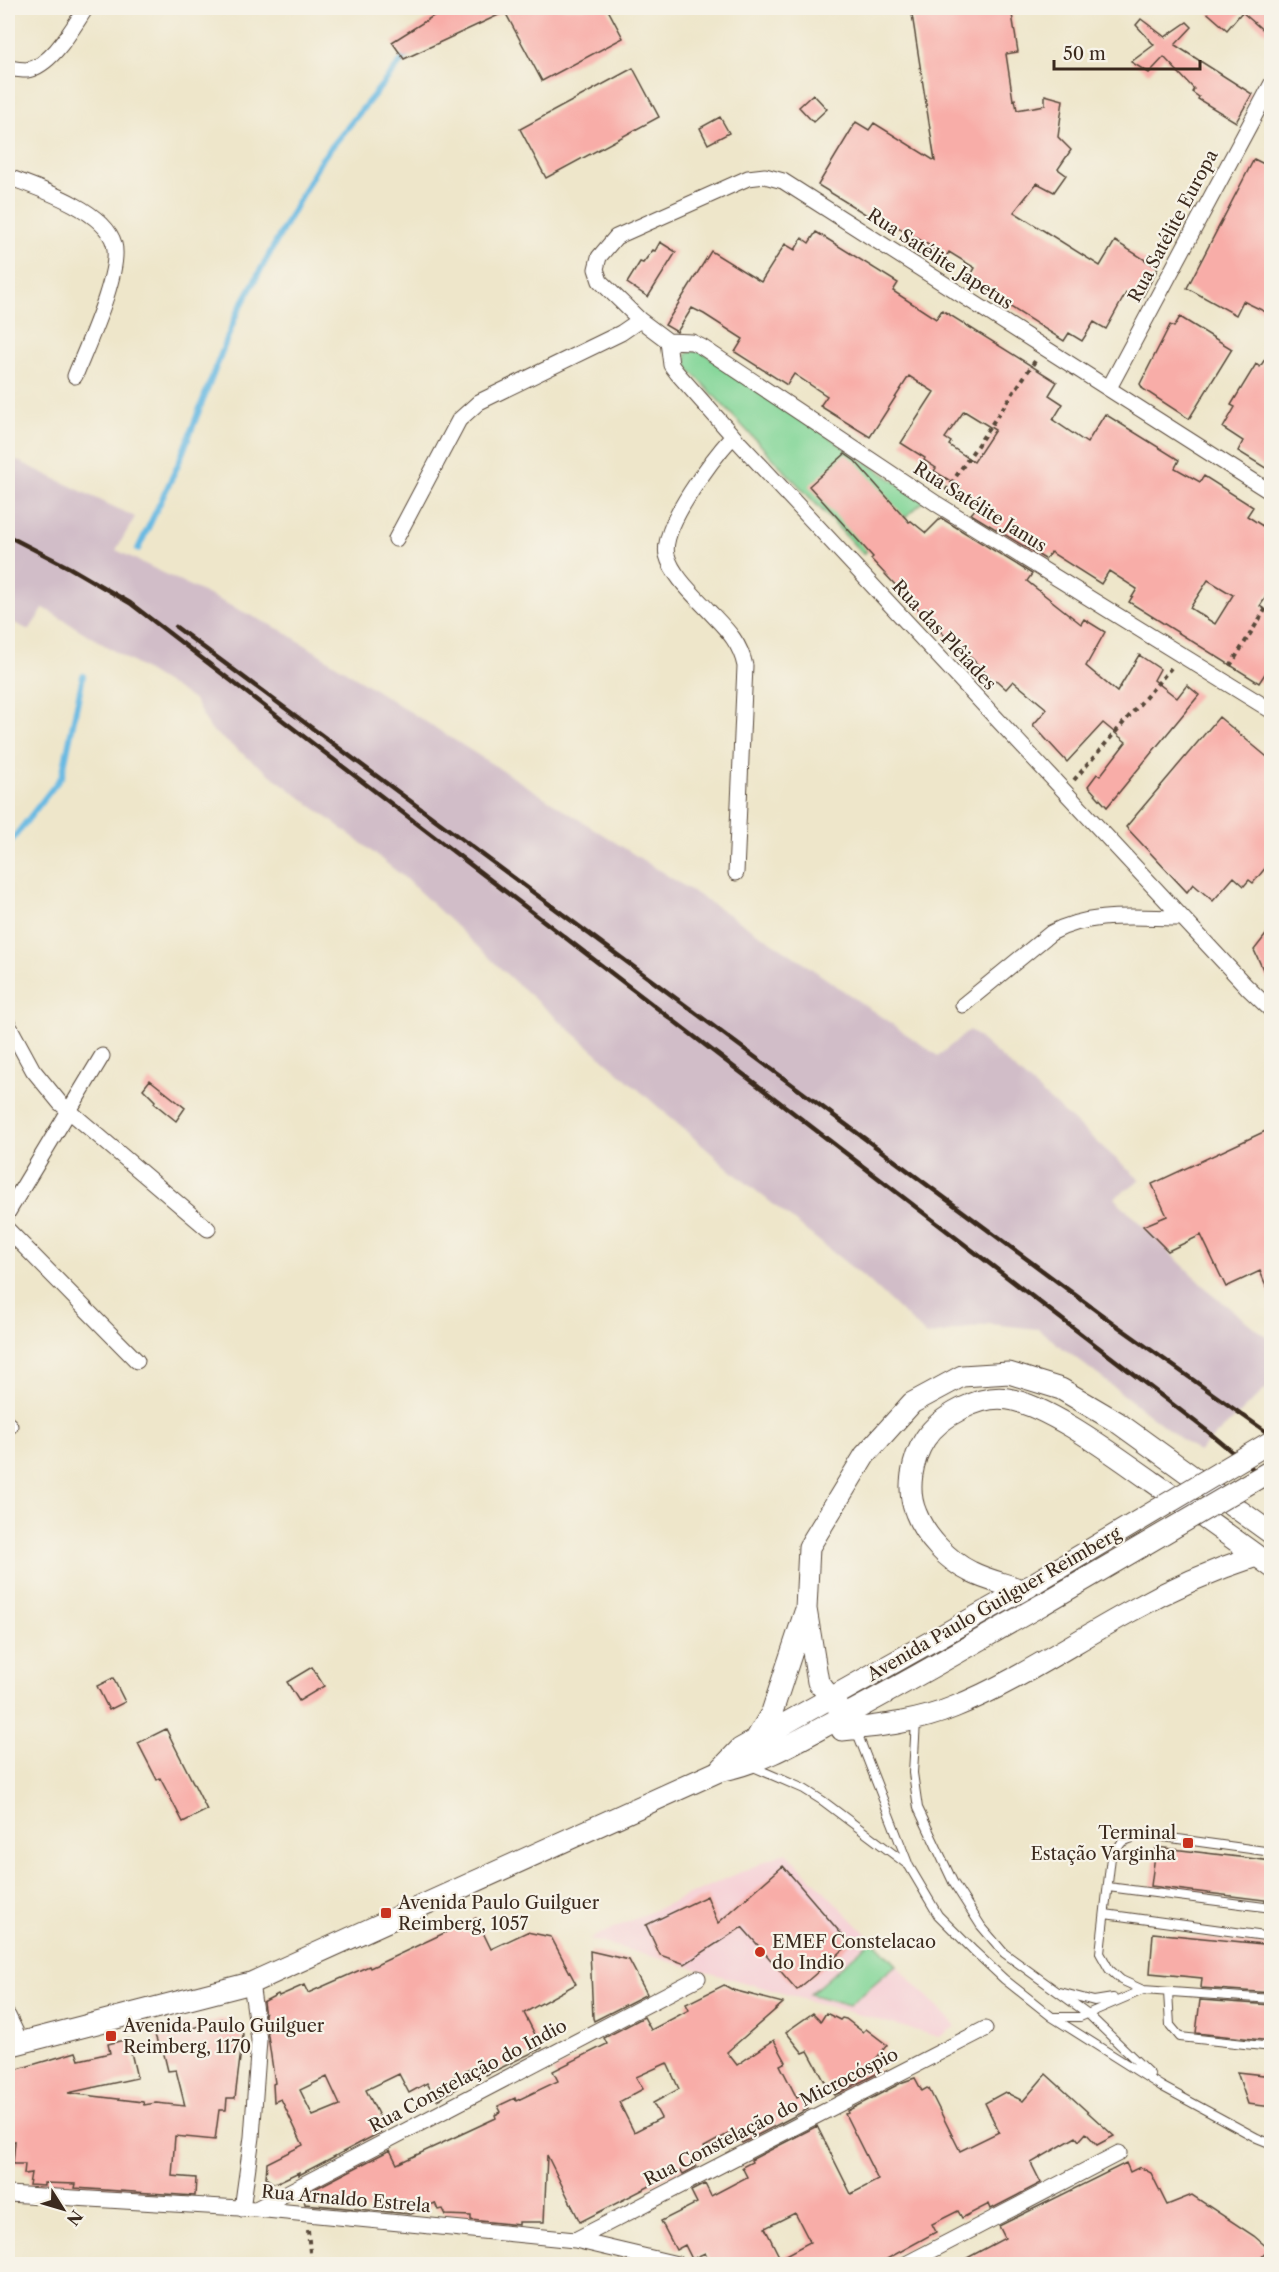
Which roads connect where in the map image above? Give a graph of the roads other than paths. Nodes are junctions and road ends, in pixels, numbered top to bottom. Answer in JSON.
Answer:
{"nodes":[{"id":1,"x":86,"y":8,"type":"edge"},
{"id":2,"x":8,"y":68,"type":"edge"},
{"id":3,"x":1272,"y":83,"type":"edge"},
{"id":4,"x":8,"y":177,"type":"edge"},
{"id":5,"x":640,"y":320,"type":"junction"},
{"id":6,"x":668,"y":341,"type":"junction"},
{"id":7,"x":75,"y":376,"type":"dead end"},
{"id":8,"x":1109,"y":388,"type":"junction"},
{"id":9,"x":733,"y":436,"type":"junction"},
{"id":10,"x":1272,"y":493,"type":"edge"},
{"id":11,"x":396,"y":539,"type":"dead end"},
{"id":12,"x":1272,"y":711,"type":"edge"},
{"id":13,"x":736,"y":873,"type":"dead end"},
{"id":14,"x":1182,"y":918,"type":"junction"},
{"id":15,"x":963,"y":1005,"type":"dead end"},
{"id":16,"x":1272,"y":1011,"type":"edge"},
{"id":17,"x":8,"y":1024,"type":"edge"},
{"id":18,"x":102,"y":1056,"type":"dead end"},
{"id":19,"x":69,"y":1110,"type":"junction"},
{"id":20,"x":8,"y":1212,"type":"edge"},
{"id":21,"x":208,"y":1229,"type":"dead end"},
{"id":22,"x":8,"y":1230,"type":"edge"},
{"id":23,"x":137,"y":1361,"type":"dead end"},
{"id":24,"x":1272,"y":1440,"type":"edge"},
{"id":25,"x":1272,"y":1470,"type":"edge"},
{"id":26,"x":1272,"y":1534,"type":"edge"},
{"id":27,"x":1264,"y":1561,"type":"edge"},
{"id":28,"x":1029,"y":1586,"type":"junction"},
{"id":29,"x":806,"y":1609,"type":"junction"},
{"id":30,"x":831,"y":1698,"type":"junction"},
{"id":31,"x":916,"y":1719,"type":"junction"},
{"id":32,"x":850,"y":1722,"type":"junction"},
{"id":33,"x":754,"y":1741,"type":"junction"},
{"id":34,"x":747,"y":1764,"type":"junction"},
{"id":35,"x":719,"y":1771,"type":"junction"},
{"id":36,"x":1272,"y":1852,"type":"edge"},
{"id":37,"x":909,"y":1866,"type":"junction"},
{"id":38,"x":1108,"y":1887,"type":"junction"},
{"id":39,"x":1272,"y":1908,"type":"edge"},
{"id":40,"x":1105,"y":1914,"type":"junction"},
{"id":41,"x":1272,"y":1937,"type":"edge"},
{"id":42,"x":698,"y":1978,"type":"dead end"},
{"id":43,"x":251,"y":1983,"type":"junction"},
{"id":44,"x":1143,"y":1990,"type":"junction"},
{"id":45,"x":1054,"y":1991,"type":"junction"},
{"id":46,"x":1168,"y":1992,"type":"junction"},
{"id":47,"x":1123,"y":1996,"type":"junction"},
{"id":48,"x":1272,"y":1999,"type":"edge"},
{"id":49,"x":1087,"y":2013,"type":"junction"},
{"id":50,"x":8,"y":2016,"type":"edge"},
{"id":51,"x":1052,"y":2017,"type":"junction"},
{"id":52,"x":985,"y":2029,"type":"dead end"},
{"id":53,"x":14,"y":2045,"type":"edge"},
{"id":54,"x":1272,"y":2048,"type":"edge"},
{"id":55,"x":1161,"y":2086,"type":"junction"},
{"id":56,"x":1272,"y":2144,"type":"edge"},
{"id":57,"x":1119,"y":2153,"type":"dead end"},
{"id":58,"x":8,"y":2194,"type":"edge"},
{"id":59,"x":249,"y":2209,"type":"junction"},
{"id":60,"x":575,"y":2241,"type":"junction"},
{"id":61,"x":677,"y":2265,"type":"edge"},
{"id":62,"x":906,"y":2265,"type":"edge"}],
"edges":[{"from":1,"to":2,"type":"street"},
{"from":3,"to":8,"type":"street","name":"Rua Satélite Europa"},
{"from":4,"to":7,"type":"street"},
{"from":5,"to":6,"type":"street"},
{"from":5,"to":8,"type":"street","name":"Rua Satélite Japetus"},
{"from":5,"to":11,"type":"street"},
{"from":6,"to":9,"type":"street","name":"Rua das Plêiades"},
{"from":6,"to":12,"type":"street","name":"Rua Satélite Janus"},
{"from":8,"to":10,"type":"street","name":"Rua Satélite Japetus"},
{"from":9,"to":13,"type":"street"},
{"from":9,"to":14,"type":"street","name":"Rua das Plêiades"},
{"from":14,"to":15,"type":"street"},
{"from":14,"to":16,"type":"street","name":"Rua das Plêiades"},
{"from":17,"to":19,"type":"street"},
{"from":18,"to":19,"type":"street"},
{"from":19,"to":20,"type":"street"},
{"from":19,"to":21,"type":"street"},
{"from":22,"to":23,"type":"street"},
{"from":24,"to":28,"type":"main road","name":"Avenida Paulo Guilguer Reimberg","bridge":true},
{"from":25,"to":32,"type":"main road","name":"Avenida Paulo Guilguer Reimberg","bridge":true},
{"from":26,"to":29,"type":"main road"},
{"from":27,"to":28,"type":"main road"},
{"from":27,"to":31,"type":"main road"},
{"from":28,"to":30,"type":"main road","name":"Avenida Paulo Guilguer Reimberg"},
{"from":29,"to":30,"type":"main road"},
{"from":29,"to":33,"type":"main road"},
{"from":30,"to":32,"type":"main road"},
{"from":30,"to":33,"type":"main road","name":"Avenida Paulo Guilguer Reimberg"},
{"from":31,"to":32,"type":"main road"},
{"from":31,"to":45,"type":"lane"},
{"from":32,"to":34,"type":"main road","name":"Avenida Paulo Guilguer Reimberg"},
{"from":32,"to":37,"type":"lane"},
{"from":33,"to":35,"type":"main road","name":"Avenida Paulo Guilguer Reimberg"},
{"from":34,"to":35,"type":"main road","name":"Avenida Paulo Guilguer Reimberg"},
{"from":34,"to":37,"type":"lane"},
{"from":35,"to":43,"type":"main road","name":"Avenida Paulo Guilguer Reimberg"},
{"from":36,"to":38,"type":"lane"},
{"from":37,"to":51,"type":"lane"},
{"from":38,"to":39,"type":"lane"},
{"from":38,"to":40,"type":"lane"},
{"from":40,"to":41,"type":"lane"},
{"from":40,"to":44,"type":"lane"},
{"from":42,"to":59,"type":"street","name":"Rua Constelação do Indio"},
{"from":43,"to":53,"type":"main road","name":"Avenida Paulo Guilguer Reimberg"},
{"from":43,"to":59,"type":"street"},
{"from":44,"to":46,"type":"lane"},
{"from":44,"to":47,"type":"lane"},
{"from":45,"to":47,"type":"lane"},
{"from":45,"to":49,"type":"lane"},
{"from":46,"to":48,"type":"lane"},
{"from":46,"to":54,"type":"lane"},
{"from":47,"to":49,"type":"lane"},
{"from":49,"to":51,"type":"lane"},
{"from":49,"to":55,"type":"lane"},
{"from":50,"to":53,"type":"street"},
{"from":51,"to":55,"type":"lane"},
{"from":52,"to":60,"type":"street","name":"Rua Constelação do Microcóspio"},
{"from":55,"to":56,"type":"lane"},
{"from":57,"to":62,"type":"street"},
{"from":58,"to":59,"type":"street","name":"Rua Arnaldo Estrela"},
{"from":59,"to":60,"type":"street","name":"Rua Arnaldo Estrela"},
{"from":60,"to":61,"type":"street","name":"Rua Arnaldo Estrela"}]}
